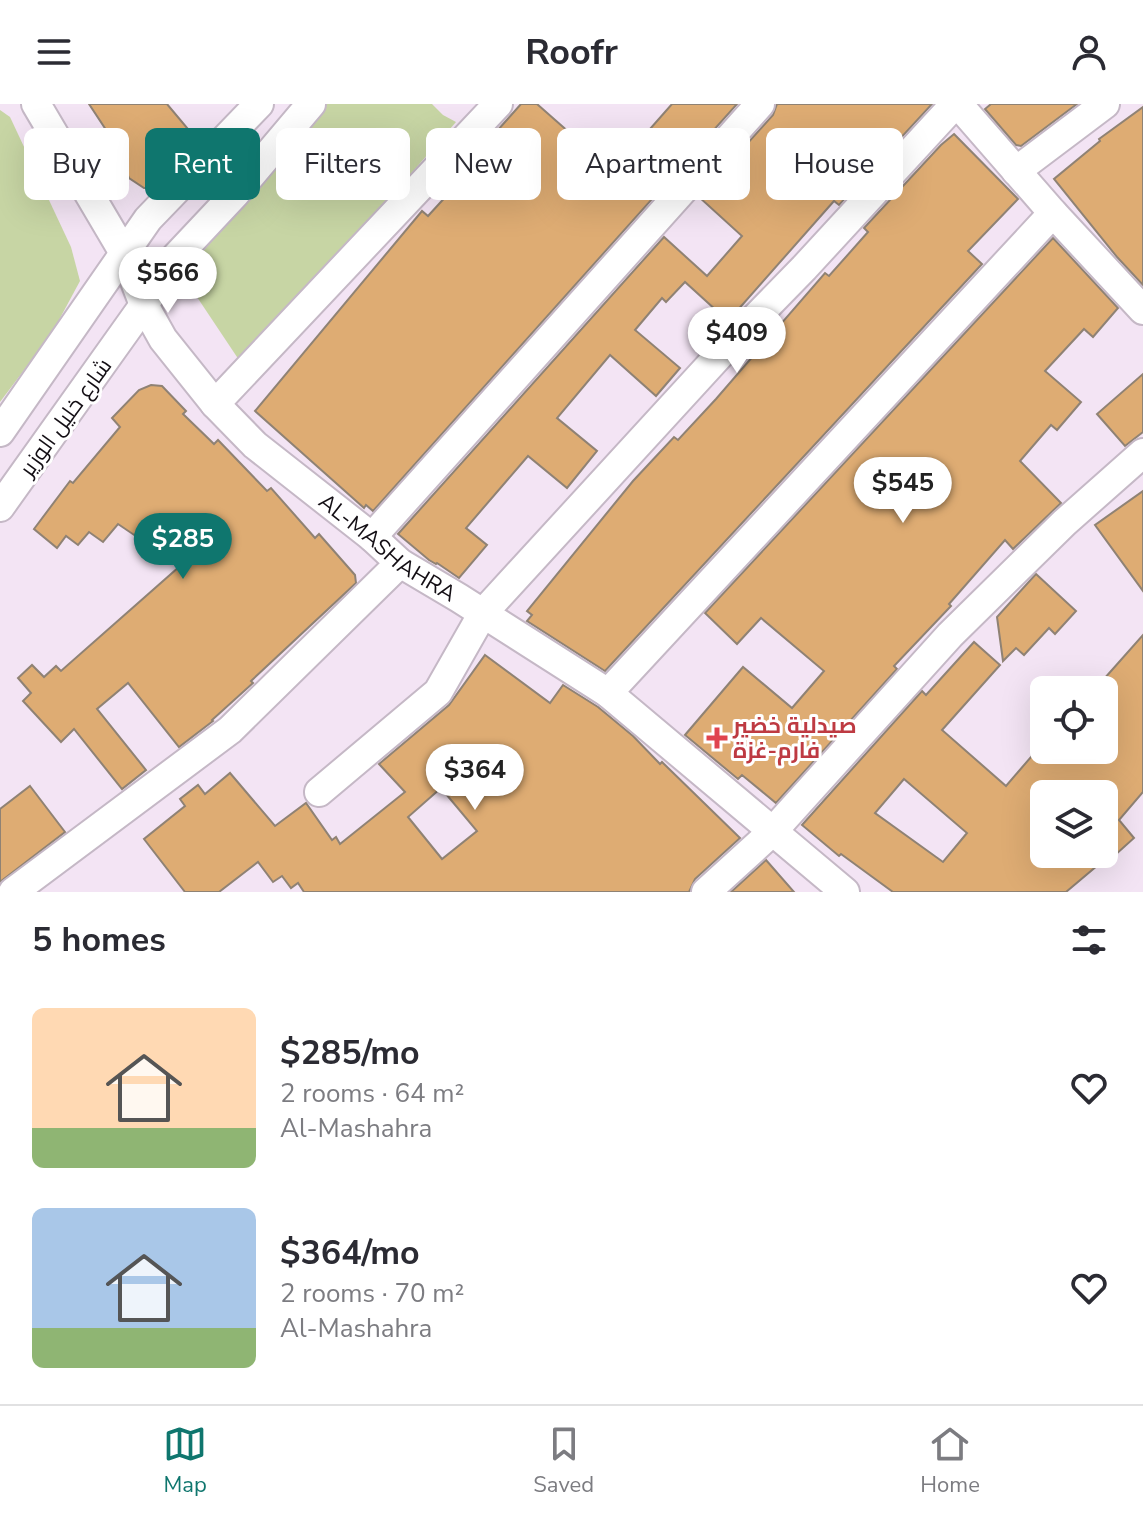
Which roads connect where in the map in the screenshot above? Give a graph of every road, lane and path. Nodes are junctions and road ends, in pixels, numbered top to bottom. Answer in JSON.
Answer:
{"nodes":[{"id":1,"x":36,"y":104,"type":"edge"},
{"id":2,"x":259,"y":104,"type":"edge"},
{"id":3,"x":311,"y":104,"type":"edge"},
{"id":4,"x":498,"y":104,"type":"edge"},
{"id":5,"x":760,"y":104,"type":"edge"},
{"id":6,"x":956,"y":104,"type":"edge"},
{"id":7,"x":1105,"y":104,"type":"edge"},
{"id":8,"x":1016,"y":171,"type":"junction"},
{"id":9,"x":1053,"y":213,"type":"junction"},
{"id":10,"x":124,"y":253,"type":"junction"},
{"id":11,"x":144,"y":305,"type":"junction"},
{"id":12,"x":1143,"y":310,"type":"edge"},
{"id":13,"x":215,"y":404,"type":"junction"},
{"id":14,"x":0,"y":432,"type":"edge"},
{"id":15,"x":1143,"y":453,"type":"edge"},
{"id":16,"x":0,"y":507,"type":"edge"},
{"id":17,"x":372,"y":537,"type":"junction"},
{"id":18,"x":400,"y":563,"type":"junction"},
{"id":19,"x":483,"y":613,"type":"junction"},
{"id":20,"x":608,"y":693,"type":"junction"},
{"id":21,"x":319,"y":792,"type":"dead end"},
{"id":22,"x":772,"y":832,"type":"junction"},
{"id":23,"x":13,"y":892,"type":"edge"},
{"id":24,"x":706,"y":892,"type":"edge"},
{"id":25,"x":845,"y":892,"type":"edge"}],
"edges":[{"from":1,"to":10,"type":"street","name":"AL-MASHAHRA"},
{"from":2,"to":10,"type":"street","name":"شارع خليل الوزير"},
{"from":3,"to":11,"type":"street","name":"شارع خليل الوزير"},
{"from":4,"to":13,"type":"street"},
{"from":5,"to":17,"type":"street"},
{"from":6,"to":8,"type":"street"},
{"from":6,"to":19,"type":"street"},
{"from":7,"to":8,"type":"street"},
{"from":8,"to":9,"type":"street"},
{"from":9,"to":12,"type":"street"},
{"from":9,"to":20,"type":"street"},
{"from":10,"to":11,"type":"street","name":"AL-MASHAHRA"},
{"from":10,"to":14,"type":"street","name":"شارع خليل الوزير"},
{"from":11,"to":13,"type":"street","name":"AL-MASHAHRA"},
{"from":11,"to":16,"type":"street","name":"شارع خليل الوزير"},
{"from":13,"to":17,"type":"street","name":"AL-MASHAHRA"},
{"from":15,"to":22,"type":"street"},
{"from":17,"to":18,"type":"street","name":"AL-MASHAHRA"},
{"from":18,"to":19,"type":"street","name":"AL-MASHAHRA"},
{"from":18,"to":23,"type":"street"},
{"from":19,"to":20,"type":"street","name":"AL-MASHAHRA"},
{"from":19,"to":21,"type":"street"},
{"from":20,"to":22,"type":"street","name":"AL-MASHAHRA"},
{"from":22,"to":24,"type":"street"},
{"from":22,"to":25,"type":"street","name":"AL-MASHAHRA"}]}
